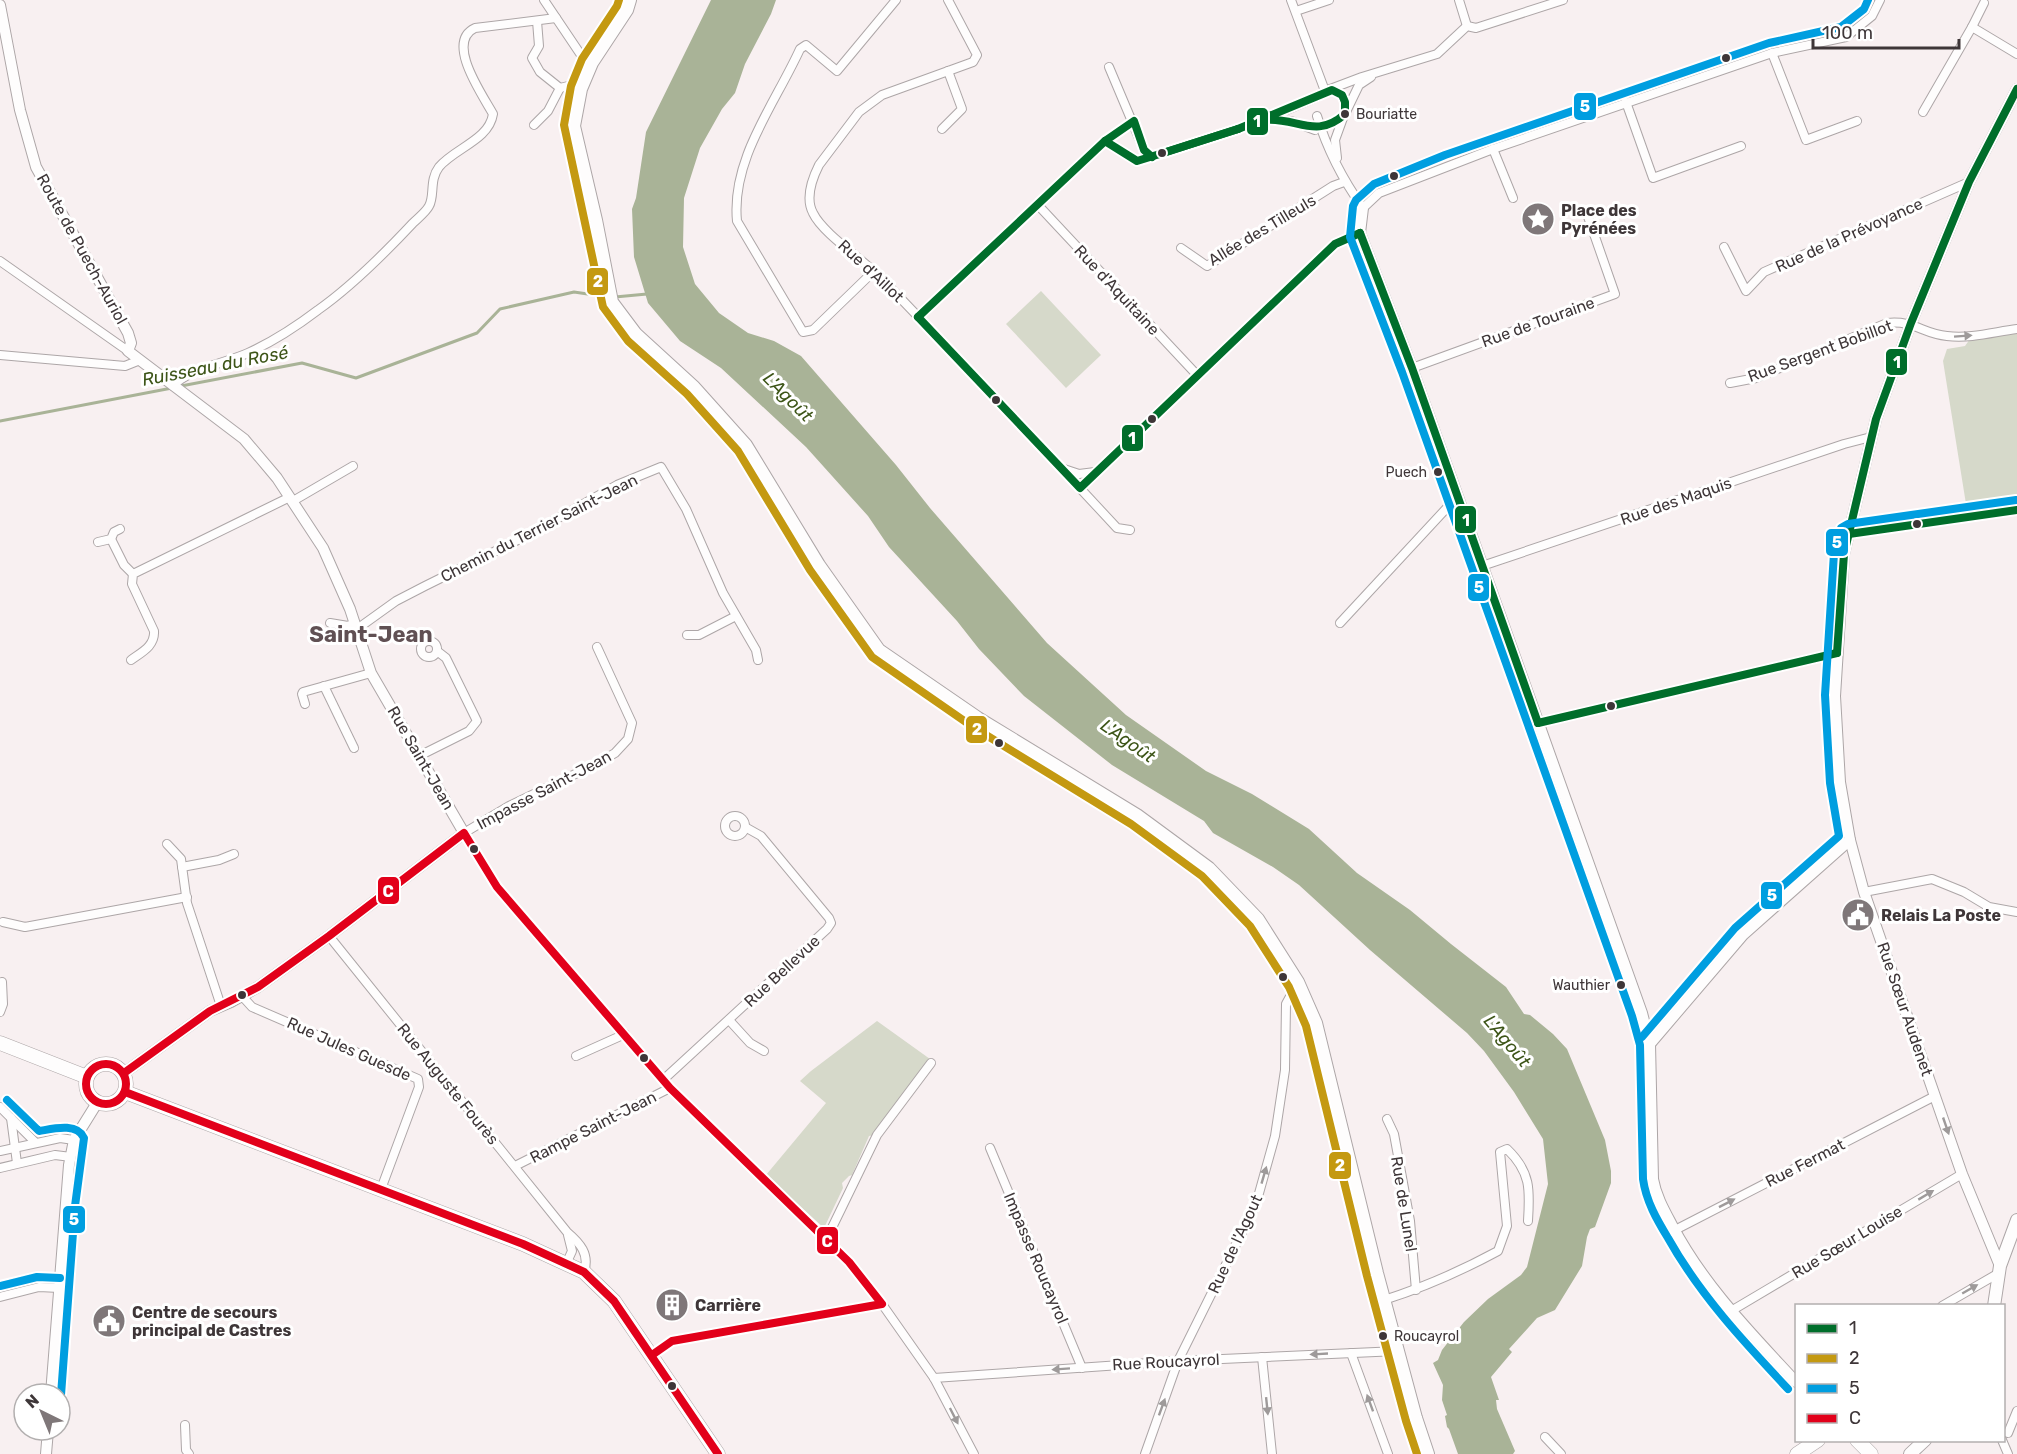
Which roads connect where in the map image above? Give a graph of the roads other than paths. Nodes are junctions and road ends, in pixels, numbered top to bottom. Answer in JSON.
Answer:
{"nodes":[{"id":1,"x":544,"y":0,"type":"edge"},
{"id":2,"x":630,"y":0,"type":"edge"},
{"id":3,"x":896,"y":0,"type":"edge"},
{"id":4,"x":948,"y":0,"type":"edge"},
{"id":5,"x":1291,"y":0,"type":"edge"},
{"id":6,"x":1329,"y":0,"type":"edge"},
{"id":7,"x":1459,"y":0,"type":"edge"},
{"id":8,"x":1563,"y":0,"type":"edge"},
{"id":9,"x":1880,"y":0,"type":"edge"},
{"id":10,"x":1984,"y":3,"type":"dead end"},
{"id":11,"x":0,"y":4,"type":"edge"},
{"id":12,"x":1296,"y":11,"type":"junction"},
{"id":13,"x":556,"y":18,"type":"junction"},
{"id":14,"x":537,"y":21,"type":"junction"},
{"id":15,"x":1467,"y":26,"type":"junction"},
{"id":16,"x":1972,"y":27,"type":"junction"},
{"id":17,"x":1772,"y":53,"type":"junction"},
{"id":18,"x":2017,"y":54,"type":"edge"},
{"id":19,"x":592,"y":63,"type":"junction"},
{"id":20,"x":1109,"y":67,"type":"dead end"},
{"id":21,"x":948,"y":71,"type":"junction"},
{"id":22,"x":1377,"y":74,"type":"junction"},
{"id":23,"x":560,"y":88,"type":"junction"},
{"id":24,"x":581,"y":89,"type":"junction"},
{"id":25,"x":2017,"y":89,"type":"edge"},
{"id":26,"x":1325,"y":91,"type":"junction"},
{"id":27,"x":1317,"y":97,"type":"junction"},
{"id":28,"x":1626,"y":102,"type":"junction"},
{"id":29,"x":1347,"y":109,"type":"junction"},
{"id":30,"x":1923,"y":112,"type":"dead end"},
{"id":31,"x":1317,"y":116,"type":"junction"},
{"id":32,"x":1342,"y":118,"type":"junction"},
{"id":33,"x":1264,"y":120,"type":"junction"},
{"id":34,"x":1134,"y":121,"type":"junction"},
{"id":35,"x":1857,"y":121,"type":"dead end"},
{"id":36,"x":1330,"y":123,"type":"junction"},
{"id":37,"x":534,"y":125,"type":"dead end"},
{"id":38,"x":1316,"y":127,"type":"junction"},
{"id":39,"x":942,"y":129,"type":"dead end"},
{"id":40,"x":1105,"y":141,"type":"junction"},
{"id":41,"x":1741,"y":146,"type":"dead end"},
{"id":42,"x":1493,"y":149,"type":"junction"},
{"id":43,"x":1152,"y":157,"type":"junction"},
{"id":44,"x":1338,"y":164,"type":"junction"},
{"id":45,"x":1344,"y":182,"type":"junction"},
{"id":46,"x":1969,"y":182,"type":"junction"},
{"id":47,"x":1513,"y":198,"type":"dead end"},
{"id":48,"x":1037,"y":204,"type":"junction"},
{"id":49,"x":1363,"y":207,"type":"junction"},
{"id":50,"x":1586,"y":211,"type":"dead end"},
{"id":51,"x":1360,"y":233,"type":"junction"},
{"id":52,"x":1724,"y":247,"type":"dead end"},
{"id":53,"x":1181,"y":248,"type":"dead end"},
{"id":54,"x":0,"y":261,"type":"edge"},
{"id":55,"x":874,"y":271,"type":"junction"},
{"id":56,"x":918,"y":317,"type":"junction"},
{"id":57,"x":1911,"y":323,"type":"junction"},
{"id":58,"x":2017,"y":329,"type":"edge"},
{"id":59,"x":128,"y":351,"type":"junction"},
{"id":60,"x":0,"y":355,"type":"edge"},
{"id":61,"x":140,"y":360,"type":"junction"},
{"id":62,"x":1412,"y":368,"type":"junction"},
{"id":63,"x":1197,"y":375,"type":"junction"},
{"id":64,"x":1730,"y":383,"type":"dead end"},
{"id":65,"x":176,"y":388,"type":"junction"},
{"id":66,"x":1871,"y":437,"type":"junction"},
{"id":67,"x":353,"y":466,"type":"dead end"},
{"id":68,"x":1060,"y":467,"type":"junction"},
{"id":69,"x":1095,"y":472,"type":"junction"},
{"id":70,"x":1080,"y":488,"type":"junction"},
{"id":71,"x":1456,"y":498,"type":"junction"},
{"id":72,"x":291,"y":499,"type":"junction"},
{"id":73,"x":2017,"y":510,"type":"edge"},
{"id":74,"x":120,"y":529,"type":"dead end"},
{"id":75,"x":1130,"y":530,"type":"dead end"},
{"id":76,"x":1849,"y":534,"type":"junction"},
{"id":77,"x":111,"y":539,"type":"junction"},
{"id":78,"x":98,"y":542,"type":"dead end"},
{"id":79,"x":1482,"y":566,"type":"junction"},
{"id":80,"x":134,"y":574,"type":"junction"},
{"id":81,"x":736,"y":616,"type":"junction"},
{"id":82,"x":330,"y":623,"type":"dead end"},
{"id":83,"x":1340,"y":623,"type":"dead end"},
{"id":84,"x":356,"y":626,"type":"junction"},
{"id":85,"x":687,"y":635,"type":"dead end"},
{"id":86,"x":597,"y":647,"type":"dead end"},
{"id":87,"x":437,"y":651,"type":"dead end"},
{"id":88,"x":1837,"y":653,"type":"junction"},
{"id":89,"x":131,"y":660,"type":"dead end"},
{"id":90,"x":758,"y":660,"type":"dead end"},
{"id":91,"x":371,"y":673,"type":"junction"},
{"id":92,"x":324,"y":686,"type":"junction"},
{"id":93,"x":305,"y":704,"type":"dead end"},
{"id":94,"x":1538,"y":723,"type":"junction"},
{"id":95,"x":354,"y":748,"type":"dead end"},
{"id":96,"x":419,"y":756,"type":"junction"},
{"id":97,"x":745,"y":827,"type":"dead end"},
{"id":98,"x":464,"y":833,"type":"junction"},
{"id":99,"x":1850,"y":840,"type":"junction"},
{"id":100,"x":167,"y":844,"type":"dead end"},
{"id":101,"x":234,"y":854,"type":"dead end"},
{"id":102,"x":1833,"y":856,"type":"junction"},
{"id":103,"x":1855,"y":858,"type":"junction"},
{"id":104,"x":182,"y":867,"type":"junction"},
{"id":105,"x":1864,"y":892,"type":"junction"},
{"id":106,"x":187,"y":897,"type":"junction"},
{"id":107,"x":2017,"y":912,"type":"edge"},
{"id":108,"x":3,"y":922,"type":"dead end"},
{"id":109,"x":329,"y":936,"type":"junction"},
{"id":110,"x":2,"y":982,"type":"dead end"},
{"id":111,"x":1298,"y":982,"type":"junction"},
{"id":112,"x":242,"y":996,"type":"junction"},
{"id":113,"x":221,"y":1006,"type":"junction"},
{"id":114,"x":0,"y":1012,"type":"edge"},
{"id":115,"x":729,"y":1020,"type":"junction"},
{"id":116,"x":625,"y":1034,"type":"junction"},
{"id":117,"x":0,"y":1043,"type":"edge"},
{"id":118,"x":1650,"y":1044,"type":"junction"},
{"id":119,"x":764,"y":1052,"type":"dead end"},
{"id":120,"x":576,"y":1056,"type":"dead end"},
{"id":121,"x":931,"y":1063,"type":"dead end"},
{"id":122,"x":123,"y":1072,"type":"junction"},
{"id":123,"x":87,"y":1077,"type":"junction"},
{"id":124,"x":663,"y":1080,"type":"junction"},
{"id":125,"x":670,"y":1088,"type":"junction"},
{"id":126,"x":125,"y":1092,"type":"junction"},
{"id":127,"x":1935,"y":1096,"type":"junction"},
{"id":128,"x":97,"y":1103,"type":"junction"},
{"id":129,"x":0,"y":1107,"type":"edge"},
{"id":130,"x":11,"y":1118,"type":"junction"},
{"id":131,"x":1387,"y":1119,"type":"dead end"},
{"id":132,"x":74,"y":1140,"type":"junction"},
{"id":133,"x":35,"y":1142,"type":"junction"},
{"id":134,"x":14,"y":1148,"type":"junction"},
{"id":135,"x":990,"y":1148,"type":"dead end"},
{"id":136,"x":0,"y":1151,"type":"edge"},
{"id":137,"x":71,"y":1157,"type":"junction"},
{"id":138,"x":17,"y":1164,"type":"junction"},
{"id":139,"x":515,"y":1166,"type":"junction"},
{"id":140,"x":0,"y":1168,"type":"edge"},
{"id":141,"x":1962,"y":1174,"type":"junction"},
{"id":142,"x":381,"y":1189,"type":"junction"},
{"id":143,"x":1528,"y":1221,"type":"dead end"},
{"id":144,"x":2015,"y":1227,"type":"edge"},
{"id":145,"x":1675,"y":1230,"type":"junction"},
{"id":146,"x":567,"y":1232,"type":"junction"},
{"id":147,"x":826,"y":1240,"type":"junction"},
{"id":148,"x":567,"y":1262,"type":"junction"},
{"id":149,"x":2000,"y":1269,"type":"junction"},
{"id":150,"x":584,"y":1272,"type":"junction"},
{"id":151,"x":59,"y":1288,"type":"junction"},
{"id":152,"x":1416,"y":1290,"type":"junction"},
{"id":153,"x":0,"y":1297,"type":"edge"},
{"id":154,"x":1384,"y":1300,"type":"junction"},
{"id":155,"x":882,"y":1304,"type":"junction"},
{"id":156,"x":1944,"y":1304,"type":"edge"},
{"id":157,"x":1994,"y":1304,"type":"edge"},
{"id":158,"x":1731,"y":1311,"type":"junction"},
{"id":159,"x":1398,"y":1351,"type":"junction"},
{"id":160,"x":1351,"y":1353,"type":"junction"},
{"id":161,"x":652,"y":1355,"type":"junction"},
{"id":162,"x":1262,"y":1357,"type":"junction"},
{"id":163,"x":1178,"y":1361,"type":"junction"},
{"id":164,"x":1082,"y":1368,"type":"junction"},
{"id":165,"x":934,"y":1378,"type":"junction"},
{"id":166,"x":1795,"y":1380,"type":"edge"},
{"id":167,"x":52,"y":1382,"type":"edge"},
{"id":168,"x":2017,"y":1410,"type":"edge"},
{"id":169,"x":185,"y":1425,"type":"dead end"},
{"id":170,"x":2007,"y":1436,"type":"edge"},
{"id":171,"x":1545,"y":1437,"type":"dead end"},
{"id":172,"x":1859,"y":1442,"type":"edge"},
{"id":173,"x":1923,"y":1442,"type":"edge"},
{"id":174,"x":713,"y":1452,"type":"edge"},
{"id":175,"x":189,"y":1454,"type":"edge"},
{"id":176,"x":974,"y":1454,"type":"edge"},
{"id":177,"x":1145,"y":1454,"type":"edge"},
{"id":178,"x":1272,"y":1454,"type":"edge"},
{"id":179,"x":1388,"y":1454,"type":"edge"},
{"id":180,"x":1428,"y":1454,"type":"edge"},
{"id":181,"x":1561,"y":1454,"type":"edge"},
{"id":182,"x":1871,"y":1454,"type":"edge"},
{"id":183,"x":1910,"y":1454,"type":"edge"},
{"id":184,"x":2008,"y":1454,"type":"edge"}],
"edges":[{"from":1,"to":13,"type":"street"},
{"from":2,"to":19,"type":"main road"},
{"from":3,"to":55,"type":"street"},
{"from":4,"to":21,"type":"street","name":"Rue d'Aillot"},
{"from":5,"to":12,"type":"street"},
{"from":6,"to":12,"type":"street"},
{"from":7,"to":15,"type":"street"},
{"from":8,"to":15,"type":"street"},
{"from":9,"to":17,"type":"street"},
{"from":10,"to":16,"type":"street"},
{"from":11,"to":59,"type":"street","name":"Route de Puech-Auriol"},
{"from":12,"to":26,"type":"street"},
{"from":13,"to":14,"type":"street"},
{"from":13,"to":19,"type":"street"},
{"from":14,"to":23,"type":"street"},
{"from":14,"to":65,"type":"street"},
{"from":15,"to":22,"type":"street"},
{"from":16,"to":18,"type":"street"},
{"from":16,"to":30,"type":"street"},
{"from":17,"to":28,"type":"street"},
{"from":17,"to":35,"type":"street"},
{"from":19,"to":24,"type":"main road"},
{"from":20,"to":34,"type":"street"},
{"from":21,"to":39,"type":"street"},
{"from":21,"to":55,"type":"street","name":"Rue d'Aillot"},
{"from":22,"to":26,"type":"street"},
{"from":22,"to":29,"type":"street"},
{"from":23,"to":24,"type":"street"},
{"from":23,"to":37,"type":"street"},
{"from":24,"to":111,"type":"main road"},
{"from":25,"to":46,"type":"street","name":"Rue Sœur Audenet"},
{"from":26,"to":27,"type":"street"},
{"from":26,"to":29,"type":"street"},
{"from":27,"to":31,"type":"street"},
{"from":27,"to":33,"type":"street"},
{"from":28,"to":41,"type":"street"},
{"from":28,"to":42,"type":"street"},
{"from":29,"to":32,"type":"street"},
{"from":31,"to":36,"type":"street"},
{"from":31,"to":38,"type":"street"},
{"from":32,"to":36,"type":"street"},
{"from":32,"to":44,"type":"street"},
{"from":33,"to":38,"type":"street"},
{"from":33,"to":43,"type":"street"},
{"from":34,"to":40,"type":"street"},
{"from":34,"to":43,"type":"street"},
{"from":36,"to":38,"type":"street"},
{"from":38,"to":44,"type":"street"},
{"from":40,"to":43,"type":"street"},
{"from":40,"to":48,"type":"street"},
{"from":42,"to":47,"type":"street"},
{"from":42,"to":49,"type":"street"},
{"from":44,"to":45,"type":"street"},
{"from":45,"to":49,"type":"street"},
{"from":45,"to":53,"type":"street","name":"Allée des Tilleuls"},
{"from":46,"to":52,"type":"street","name":"Rue de la Prévoyance"},
{"from":46,"to":57,"type":"street","name":"Rue Sœur Audenet"},
{"from":48,"to":56,"type":"street"},
{"from":48,"to":63,"type":"street","name":"Rue d'Aquitaine"},
{"from":49,"to":51,"type":"street"},
{"from":50,"to":62,"type":"street","name":"Rue de Touraine"},
{"from":51,"to":62,"type":"street"},
{"from":51,"to":63,"type":"street"},
{"from":54,"to":59,"type":"street"},
{"from":55,"to":56,"type":"street","name":"Rue d'Aillot"},
{"from":56,"to":68,"type":"street","name":"Rue d'Aillot"},
{"from":57,"to":58,"type":"street","one_way":true},
{"from":57,"to":64,"type":"street","name":"Rue Sergent Bobillot"},
{"from":57,"to":66,"type":"street","name":"Rue Sœur Audenet"},
{"from":59,"to":61,"type":"street","name":"Rue Saint-Jean"},
{"from":60,"to":61,"type":"street"},
{"from":61,"to":65,"type":"street","name":"Rue Saint-Jean"},
{"from":62,"to":71,"type":"street"},
{"from":63,"to":69,"type":"street"},
{"from":65,"to":72,"type":"street","name":"Rue Saint-Jean"},
{"from":66,"to":76,"type":"street","name":"Rue Sœur Audenet"},
{"from":66,"to":79,"type":"street","name":"Rue des Maquis"},
{"from":67,"to":72,"type":"street"},
{"from":68,"to":69,"type":"street"},
{"from":68,"to":70,"type":"street","name":"Rue d'Aillot"},
{"from":69,"to":70,"type":"street"},
{"from":70,"to":75,"type":"street","name":"Rue d'Aillot"},
{"from":71,"to":79,"type":"street"},
{"from":71,"to":83,"type":"street"},
{"from":72,"to":80,"type":"street"},
{"from":72,"to":84,"type":"street","name":"Rue Saint-Jean"},
{"from":73,"to":76,"type":"street"},
{"from":74,"to":77,"type":"street"},
{"from":76,"to":88,"type":"street","name":"Rue Sœur Audenet"},
{"from":77,"to":78,"type":"street"},
{"from":77,"to":80,"type":"street"},
{"from":79,"to":94,"type":"street"},
{"from":80,"to":89,"type":"street"},
{"from":81,"to":84,"type":"street","name":"Chemin du Terrier Saint-Jean"},
{"from":81,"to":85,"type":"street"},
{"from":81,"to":90,"type":"street","name":"Chemin du Terrier Saint-Jean"},
{"from":82,"to":84,"type":"street"},
{"from":84,"to":91,"type":"street","name":"Rue Saint-Jean"},
{"from":86,"to":98,"type":"street","name":"Impasse Saint-Jean"},
{"from":87,"to":96,"type":"street"},
{"from":88,"to":94,"type":"street"},
{"from":88,"to":99,"type":"street","name":"Rue Sœur Audenet"},
{"from":91,"to":92,"type":"street"},
{"from":91,"to":96,"type":"street","name":"Rue Saint-Jean"},
{"from":92,"to":93,"type":"street"},
{"from":92,"to":95,"type":"street"},
{"from":94,"to":118,"type":"street"},
{"from":96,"to":98,"type":"street","name":"Rue Saint-Jean"},
{"from":97,"to":115,"type":"street","name":"Rue Bellevue"},
{"from":98,"to":109,"type":"street"},
{"from":98,"to":116,"type":"street","name":"Rue Saint-Jean"},
{"from":99,"to":102,"type":"street"},
{"from":99,"to":103,"type":"street","name":"Rue Sœur Audenet"},
{"from":100,"to":104,"type":"street"},
{"from":101,"to":104,"type":"street"},
{"from":102,"to":103,"type":"street"},
{"from":102,"to":118,"type":"street"},
{"from":103,"to":105,"type":"street","name":"Rue Sœur Audenet"},
{"from":104,"to":106,"type":"street"},
{"from":105,"to":107,"type":"street"},
{"from":105,"to":127,"type":"street","name":"Rue Sœur Audenet"},
{"from":106,"to":108,"type":"street"},
{"from":106,"to":113,"type":"street"},
{"from":109,"to":112,"type":"street"},
{"from":109,"to":139,"type":"street","name":"Rue Auguste Fourès"},
{"from":110,"to":114,"type":"street"},
{"from":111,"to":154,"type":"main road"},
{"from":163,"to":111,"type":"street","name":"Rue de l'Agout","one_way":true},
{"from":112,"to":113,"type":"street"},
{"from":112,"to":142,"type":"street","name":"Rue Jules Guesde"},
{"from":113,"to":122,"type":"street"},
{"from":115,"to":119,"type":"street"},
{"from":115,"to":124,"type":"street","name":"Rue Bellevue"},
{"from":116,"to":120,"type":"street"},
{"from":116,"to":124,"type":"street","name":"Rue Saint-Jean"},
{"from":117,"to":123,"type":"main road"},
{"from":118,"to":145,"type":"street"},
{"from":121,"to":147,"type":"street"},
{"from":122,"to":123,"type":"main road"},
{"from":122,"to":126,"type":"main road"},
{"from":123,"to":128,"type":"main road"},
{"from":124,"to":125,"type":"street","name":"Rue Saint-Jean"},
{"from":125,"to":139,"type":"street","name":"Rampe Saint-Jean"},
{"from":125,"to":147,"type":"street","name":"Rue Saint-Jean"},
{"from":126,"to":128,"type":"main road"},
{"from":126,"to":142,"type":"main road"},
{"from":127,"to":141,"type":"street","name":"Rue Sœur Audenet","one_way":true},
{"from":145,"to":127,"type":"street","name":"Rue Fermat","one_way":true},
{"from":128,"to":132,"type":"street"},
{"from":129,"to":130,"type":"street"},
{"from":130,"to":133,"type":"street"},
{"from":130,"to":134,"type":"street"},
{"from":131,"to":152,"type":"street","name":"Rue de Lunel"},
{"from":132,"to":133,"type":"street"},
{"from":132,"to":137,"type":"street"},
{"from":133,"to":134,"type":"street"},
{"from":134,"to":136,"type":"street"},
{"from":134,"to":138,"type":"street"},
{"from":135,"to":164,"type":"street","name":"Impasse Roucayrol"},
{"from":137,"to":138,"type":"street"},
{"from":137,"to":151,"type":"street"},
{"from":138,"to":140,"type":"street"},
{"from":139,"to":146,"type":"street","name":"Rue Auguste Fourès"},
{"from":141,"to":149,"type":"street","name":"Rue Sœur Audenet"},
{"from":158,"to":141,"type":"street","name":"Rue Sœur Louise","one_way":true},
{"from":142,"to":148,"type":"main road"},
{"from":143,"to":152,"type":"street"},
{"from":144,"to":149,"type":"main road"},
{"from":145,"to":158,"type":"street"},
{"from":146,"to":148,"type":"street"},
{"from":146,"to":150,"type":"street","name":"Rue Auguste Fourès"},
{"from":147,"to":155,"type":"street","name":"Rue Saint-Jean"},
{"from":148,"to":150,"type":"main road"},
{"from":156,"to":149,"type":"street","one_way":true},
{"from":149,"to":157,"type":"main road"},
{"from":150,"to":161,"type":"main road"},
{"from":151,"to":153,"type":"street"},
{"from":151,"to":167,"type":"street"},
{"from":152,"to":154,"type":"street"},
{"from":154,"to":159,"type":"main road"},
{"from":155,"to":161,"type":"street"},
{"from":155,"to":165,"type":"street","name":"Rue Saint-Jean"},
{"from":158,"to":166,"type":"street"},
{"from":159,"to":160,"type":"street","name":"Rue Roucayrol"},
{"from":159,"to":180,"type":"main road"},
{"from":160,"to":162,"type":"street","name":"Rue Roucayrol","one_way":true},
{"from":179,"to":160,"type":"street","one_way":true},
{"from":161,"to":174,"type":"main road"},
{"from":162,"to":163,"type":"street","name":"Rue Roucayrol"},
{"from":162,"to":178,"type":"street","one_way":true},
{"from":163,"to":164,"type":"street","name":"Rue Roucayrol"},
{"from":177,"to":163,"type":"street","name":"Rue de l'Agout","one_way":true},
{"from":164,"to":165,"type":"street","name":"Rue Roucayrol","one_way":true},
{"from":165,"to":176,"type":"street","name":"Rue Saint-Jean","one_way":true},
{"from":168,"to":170,"type":"street"},
{"from":169,"to":175,"type":"street"},
{"from":170,"to":184,"type":"street"},
{"from":171,"to":181,"type":"street"},
{"from":172,"to":182,"type":"main road"},
{"from":173,"to":183,"type":"main road"}]}
